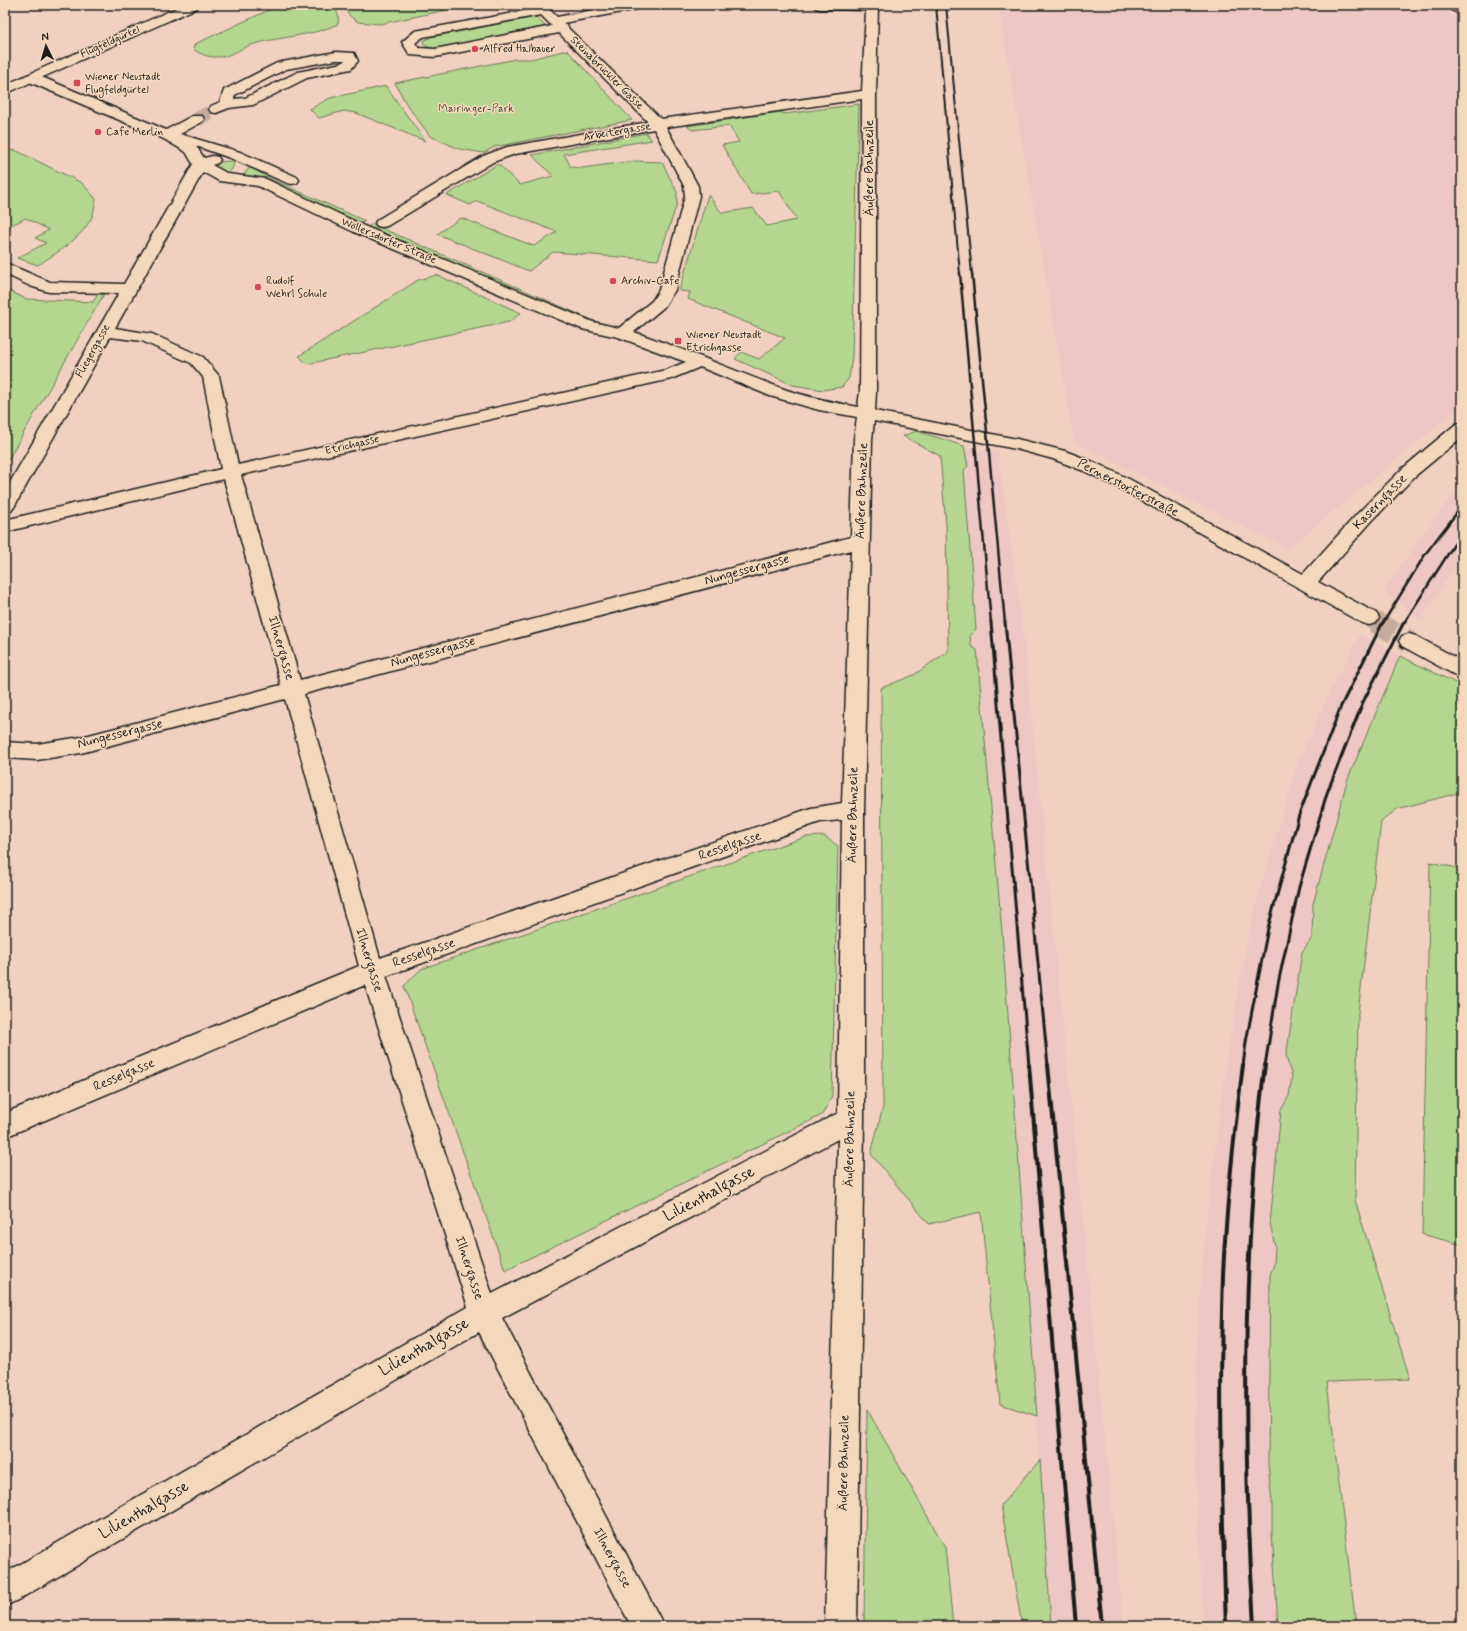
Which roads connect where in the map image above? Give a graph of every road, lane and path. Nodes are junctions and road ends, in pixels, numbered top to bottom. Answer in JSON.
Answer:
{"nodes":[{"id":1,"x":193,"y":5,"type":"edge"},
{"id":2,"x":638,"y":5,"type":"edge"},
{"id":3,"x":820,"y":5,"type":"edge"},
{"id":4,"x":1451,"y":5,"type":"edge"},
{"id":5,"x":872,"y":6,"type":"edge"},
{"id":6,"x":541,"y":8,"type":"edge"},
{"id":7,"x":1462,"y":11,"type":"edge"},
{"id":8,"x":558,"y":24,"type":"junction"},
{"id":9,"x":32,"y":78,"type":"junction"},
{"id":10,"x":5,"y":90,"type":"edge"},
{"id":11,"x":869,"y":94,"type":"junction"},
{"id":12,"x":221,"y":107,"type":"joint"},
{"id":13,"x":198,"y":119,"type":"tunnel mouth"},
{"id":14,"x":658,"y":124,"type":"junction"},
{"id":15,"x":167,"y":135,"type":"junction"},
{"id":16,"x":235,"y":154,"type":"junction"},
{"id":17,"x":200,"y":164,"type":"junction"},
{"id":18,"x":224,"y":178,"type":"junction"},
{"id":19,"x":302,"y":185,"type":"dead end"},
{"id":20,"x":182,"y":196,"type":"junction"},
{"id":21,"x":367,"y":216,"type":"dead end"},
{"id":22,"x":382,"y":224,"type":"junction"},
{"id":23,"x":5,"y":268,"type":"edge"},
{"id":24,"x":128,"y":289,"type":"junction"},
{"id":25,"x":104,"y":332,"type":"junction"},
{"id":26,"x":622,"y":332,"type":"junction"},
{"id":27,"x":699,"y":362,"type":"junction"},
{"id":28,"x":865,"y":414,"type":"junction"},
{"id":29,"x":1462,"y":428,"type":"edge"},
{"id":30,"x":231,"y":472,"type":"junction"},
{"id":31,"x":5,"y":507,"type":"edge"},
{"id":32,"x":5,"y":526,"type":"edge"},
{"id":33,"x":860,"y":541,"type":"junction"},
{"id":34,"x":1306,"y":583,"type":"junction"},
{"id":35,"x":1369,"y":618,"type":"tunnel mouth"},
{"id":36,"x":1409,"y":641,"type":"tunnel mouth"},
{"id":37,"x":1462,"y":670,"type":"edge"},
{"id":38,"x":292,"y":689,"type":"junction"},
{"id":39,"x":5,"y":750,"type":"edge"},
{"id":40,"x":853,"y":810,"type":"junction"},
{"id":41,"x":372,"y":971,"type":"junction"},
{"id":42,"x":851,"y":1119,"type":"junction"},
{"id":43,"x":5,"y":1125,"type":"edge"},
{"id":44,"x":484,"y":1312,"type":"junction"},
{"id":45,"x":5,"y":1590,"type":"edge"},
{"id":46,"x":648,"y":1626,"type":"edge"},
{"id":47,"x":841,"y":1626,"type":"edge"}],
"edges":[{"from":1,"to":9,"type":"street","name":"Flugfeldgürtel"},
{"from":2,"to":8,"type":"street"},
{"from":3,"to":5,"type":"street"},
{"from":4,"to":7,"type":"street"},
{"from":5,"to":11,"type":"street","name":"Äußere Bahnzeile"},
{"from":6,"to":8,"type":"street","name":"Steinabrückler Gasse"},
{"from":6,"to":8,"type":"street"},
{"from":8,"to":14,"type":"street","name":"Steinabrückler Gasse"},
{"from":9,"to":10,"type":"street","name":"Flugfeldgürtel"},
{"from":9,"to":15,"type":"street","name":"Wöllersdorfer Straße"},
{"from":11,"to":14,"type":"street","name":"Arbeitergasse"},
{"from":11,"to":28,"type":"street","name":"Äußere Bahnzeile"},
{"from":12,"to":12,"type":"street"},
{"from":13,"to":15,"type":"street"},
{"from":14,"to":22,"type":"street","name":"Arbeitergasse"},
{"from":14,"to":26,"type":"street","name":"Steinabrückler Gasse"},
{"from":15,"to":16,"type":"street","name":"Wöllersdorfer Straße"},
{"from":15,"to":17,"type":"street","name":"Wöllersdorfer Straße"},
{"from":16,"to":17,"type":"street"},
{"from":16,"to":18,"type":"street"},
{"from":16,"to":19,"type":"street","name":"Wöllersdorfer Straße"},
{"from":17,"to":18,"type":"street","name":"Wöllersdorfer Straße"},
{"from":17,"to":20,"type":"street","name":"Fliegergasse"},
{"from":18,"to":20,"type":"street"},
{"from":18,"to":26,"type":"street","name":"Wöllersdorfer Straße"},
{"from":20,"to":24,"type":"street","name":"Fliegergasse"},
{"from":21,"to":22,"type":"street","name":"Wöllersdorfer Straße"},
{"from":22,"to":26,"type":"street","name":"Wöllersdorfer Straße"},
{"from":23,"to":24,"type":"street"},
{"from":24,"to":25,"type":"street","name":"Fliegergasse"},
{"from":25,"to":30,"type":"street","name":"Illnergasse"},
{"from":25,"to":31,"type":"street","name":"Fliegergasse"},
{"from":26,"to":27,"type":"street","name":"Wöllersdorfer Straße"},
{"from":27,"to":28,"type":"street","name":"Wöllersdorfer Straße"},
{"from":27,"to":30,"type":"street","name":"Etrichgasse"},
{"from":28,"to":33,"type":"street","name":"Äußere Bahnzeile"},
{"from":28,"to":34,"type":"street","name":"Pernerstorferstraße"},
{"from":29,"to":34,"type":"street","name":"Kaserngasse"},
{"from":30,"to":32,"type":"street","name":"Etrichgasse"},
{"from":30,"to":38,"type":"street","name":"Illnergasse"},
{"from":33,"to":38,"type":"street","name":"Nungessergasse"},
{"from":33,"to":40,"type":"street","name":"Äußere Bahnzeile"},
{"from":34,"to":35,"type":"street","name":"Pernerstorferstraße"},
{"from":36,"to":37,"type":"street"},
{"from":38,"to":39,"type":"street","name":"Nungessergasse"},
{"from":38,"to":41,"type":"street","name":"Illnergasse"},
{"from":40,"to":41,"type":"street","name":"Resselgasse"},
{"from":40,"to":42,"type":"street","name":"Äußere Bahnzeile"},
{"from":41,"to":43,"type":"street","name":"Resselgasse"},
{"from":41,"to":44,"type":"street","name":"Illnergasse"},
{"from":42,"to":44,"type":"street","name":"Lilienthalgasse"},
{"from":42,"to":47,"type":"street","name":"Äußere Bahnzeile"},
{"from":44,"to":45,"type":"street","name":"Lilienthalgasse"},
{"from":44,"to":46,"type":"street","name":"Illnergasse"}]}
